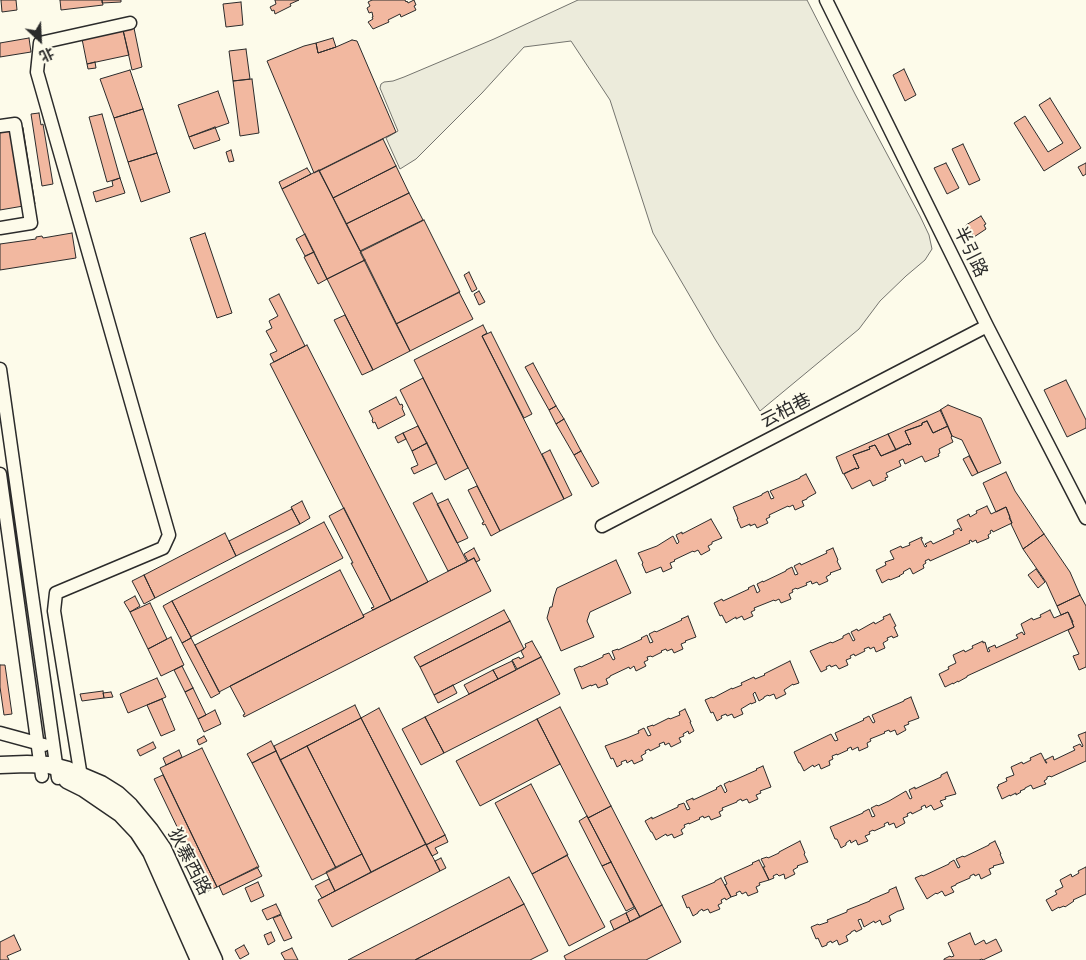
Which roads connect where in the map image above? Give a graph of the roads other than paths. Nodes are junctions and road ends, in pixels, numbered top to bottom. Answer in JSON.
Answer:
{"nodes":[{"id":1,"x":826,"y":0,"type":"edge"},
{"id":2,"x":130,"y":23,"type":"dead end"},
{"id":3,"x":0,"y":126,"type":"edge"},
{"id":4,"x":0,"y":228,"type":"edge"},
{"id":5,"x":987,"y":326,"type":"junction"},
{"id":6,"x":0,"y":368,"type":"edge"},
{"id":7,"x":0,"y":474,"type":"edge"},
{"id":8,"x":1086,"y":518,"type":"edge"},
{"id":9,"x":602,"y":526,"type":"dead end"},
{"id":10,"x":0,"y":733,"type":"edge"},
{"id":11,"x":38,"y":743,"type":"junction"},
{"id":12,"x":54,"y":748,"type":"junction"},
{"id":13,"x":0,"y":766,"type":"edge"},
{"id":14,"x":49,"y":771,"type":"junction"},
{"id":15,"x":0,"y":775,"type":"edge"},
{"id":16,"x":82,"y":782,"type":"junction"},
{"id":17,"x":199,"y":960,"type":"edge"},
{"id":18,"x":214,"y":960,"type":"edge"}],
"edges":[{"from":1,"to":5,"type":"street","name":"半引路"},
{"from":2,"to":16,"type":"street"},
{"from":3,"to":4,"type":"street"},
{"from":5,"to":8,"type":"street","name":"半引路"},
{"from":5,"to":9,"type":"street","name":"云柏巷"},
{"from":6,"to":12,"type":"street"},
{"from":7,"to":11,"type":"street"},
{"from":10,"to":11,"type":"street"},
{"from":11,"to":12,"type":"street"},
{"from":11,"to":14,"type":"street"},
{"from":12,"to":14,"type":"street"},
{"from":13,"to":14,"type":"main road","name":"狄寨西路"},
{"from":14,"to":15,"type":"main road","name":"狄寨西路"},
{"from":14,"to":16,"type":"main road","name":"狄寨西路"},
{"from":16,"to":17,"type":"main road","name":"狄寨西路"},
{"from":16,"to":18,"type":"main road","name":"狄寨西路"}]}
